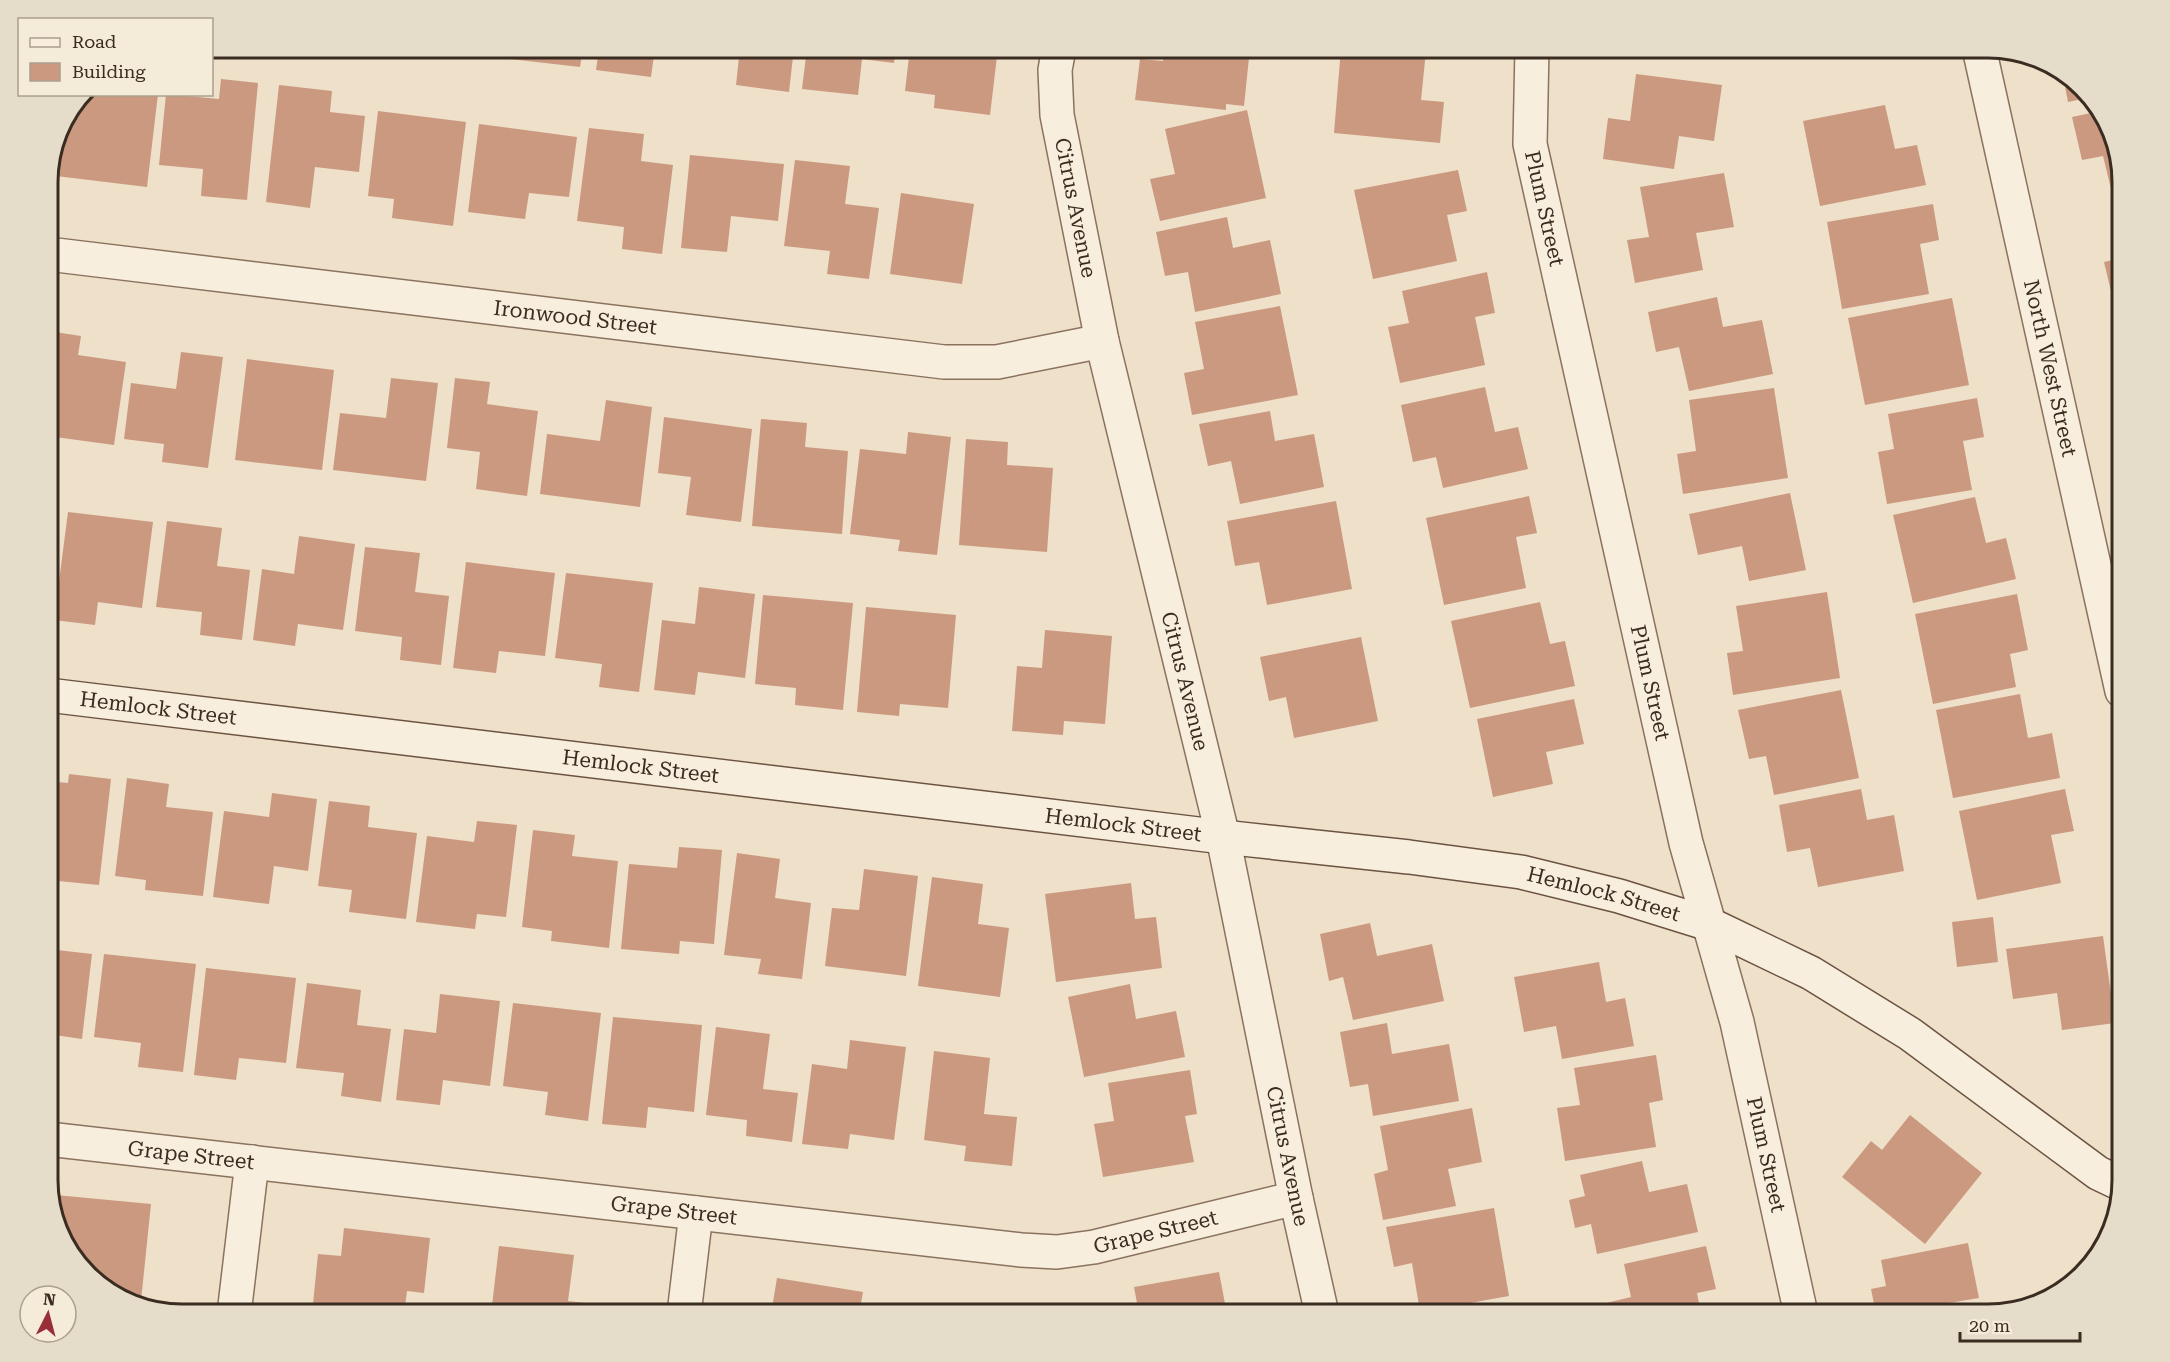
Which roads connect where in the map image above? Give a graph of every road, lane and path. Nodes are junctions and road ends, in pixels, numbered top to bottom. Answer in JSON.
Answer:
{"nodes":[{"id":1,"x":1057,"y":58,"type":"edge"},
{"id":2,"x":1532,"y":58,"type":"edge"},
{"id":3,"x":1981,"y":58,"type":"edge"},
{"id":4,"x":59,"y":255,"type":"edge"},
{"id":5,"x":1102,"y":341,"type":"junction"},
{"id":6,"x":2111,"y":644,"type":"edge"},
{"id":7,"x":59,"y":696,"type":"edge"},
{"id":8,"x":1223,"y":837,"type":"junction"},
{"id":9,"x":1709,"y":924,"type":"junction"},
{"id":10,"x":59,"y":1140,"type":"edge"},
{"id":11,"x":252,"y":1162,"type":"junction"},
{"id":12,"x":2112,"y":1170,"type":"edge"},
{"id":13,"x":1296,"y":1198,"type":"junction"},
{"id":14,"x":696,"y":1213,"type":"junction"},
{"id":15,"x":235,"y":1304,"type":"edge"},
{"id":16,"x":685,"y":1304,"type":"edge"},
{"id":17,"x":1320,"y":1304,"type":"edge"},
{"id":18,"x":1799,"y":1304,"type":"edge"}],
"edges":[{"from":1,"to":5,"type":"street","name":"Citrus Avenue"},
{"from":2,"to":9,"type":"street","name":"Plum Street"},
{"from":3,"to":6,"type":"street","name":"North West Street"},
{"from":4,"to":5,"type":"street","name":"Ironwood Street"},
{"from":5,"to":8,"type":"street","name":"Citrus Avenue"},
{"from":7,"to":8,"type":"street","name":"Hemlock Street"},
{"from":8,"to":9,"type":"street","name":"Hemlock Street"},
{"from":8,"to":13,"type":"street","name":"Citrus Avenue"},
{"from":9,"to":12,"type":"street","name":"Hemlock Street"},
{"from":9,"to":18,"type":"street","name":"Plum Street"},
{"from":10,"to":11,"type":"street","name":"Grape Street"},
{"from":11,"to":14,"type":"street","name":"Grape Street"},
{"from":11,"to":15,"type":"street"},
{"from":13,"to":14,"type":"street","name":"Grape Street"},
{"from":13,"to":17,"type":"street","name":"Citrus Avenue"},
{"from":14,"to":16,"type":"street"}]}
